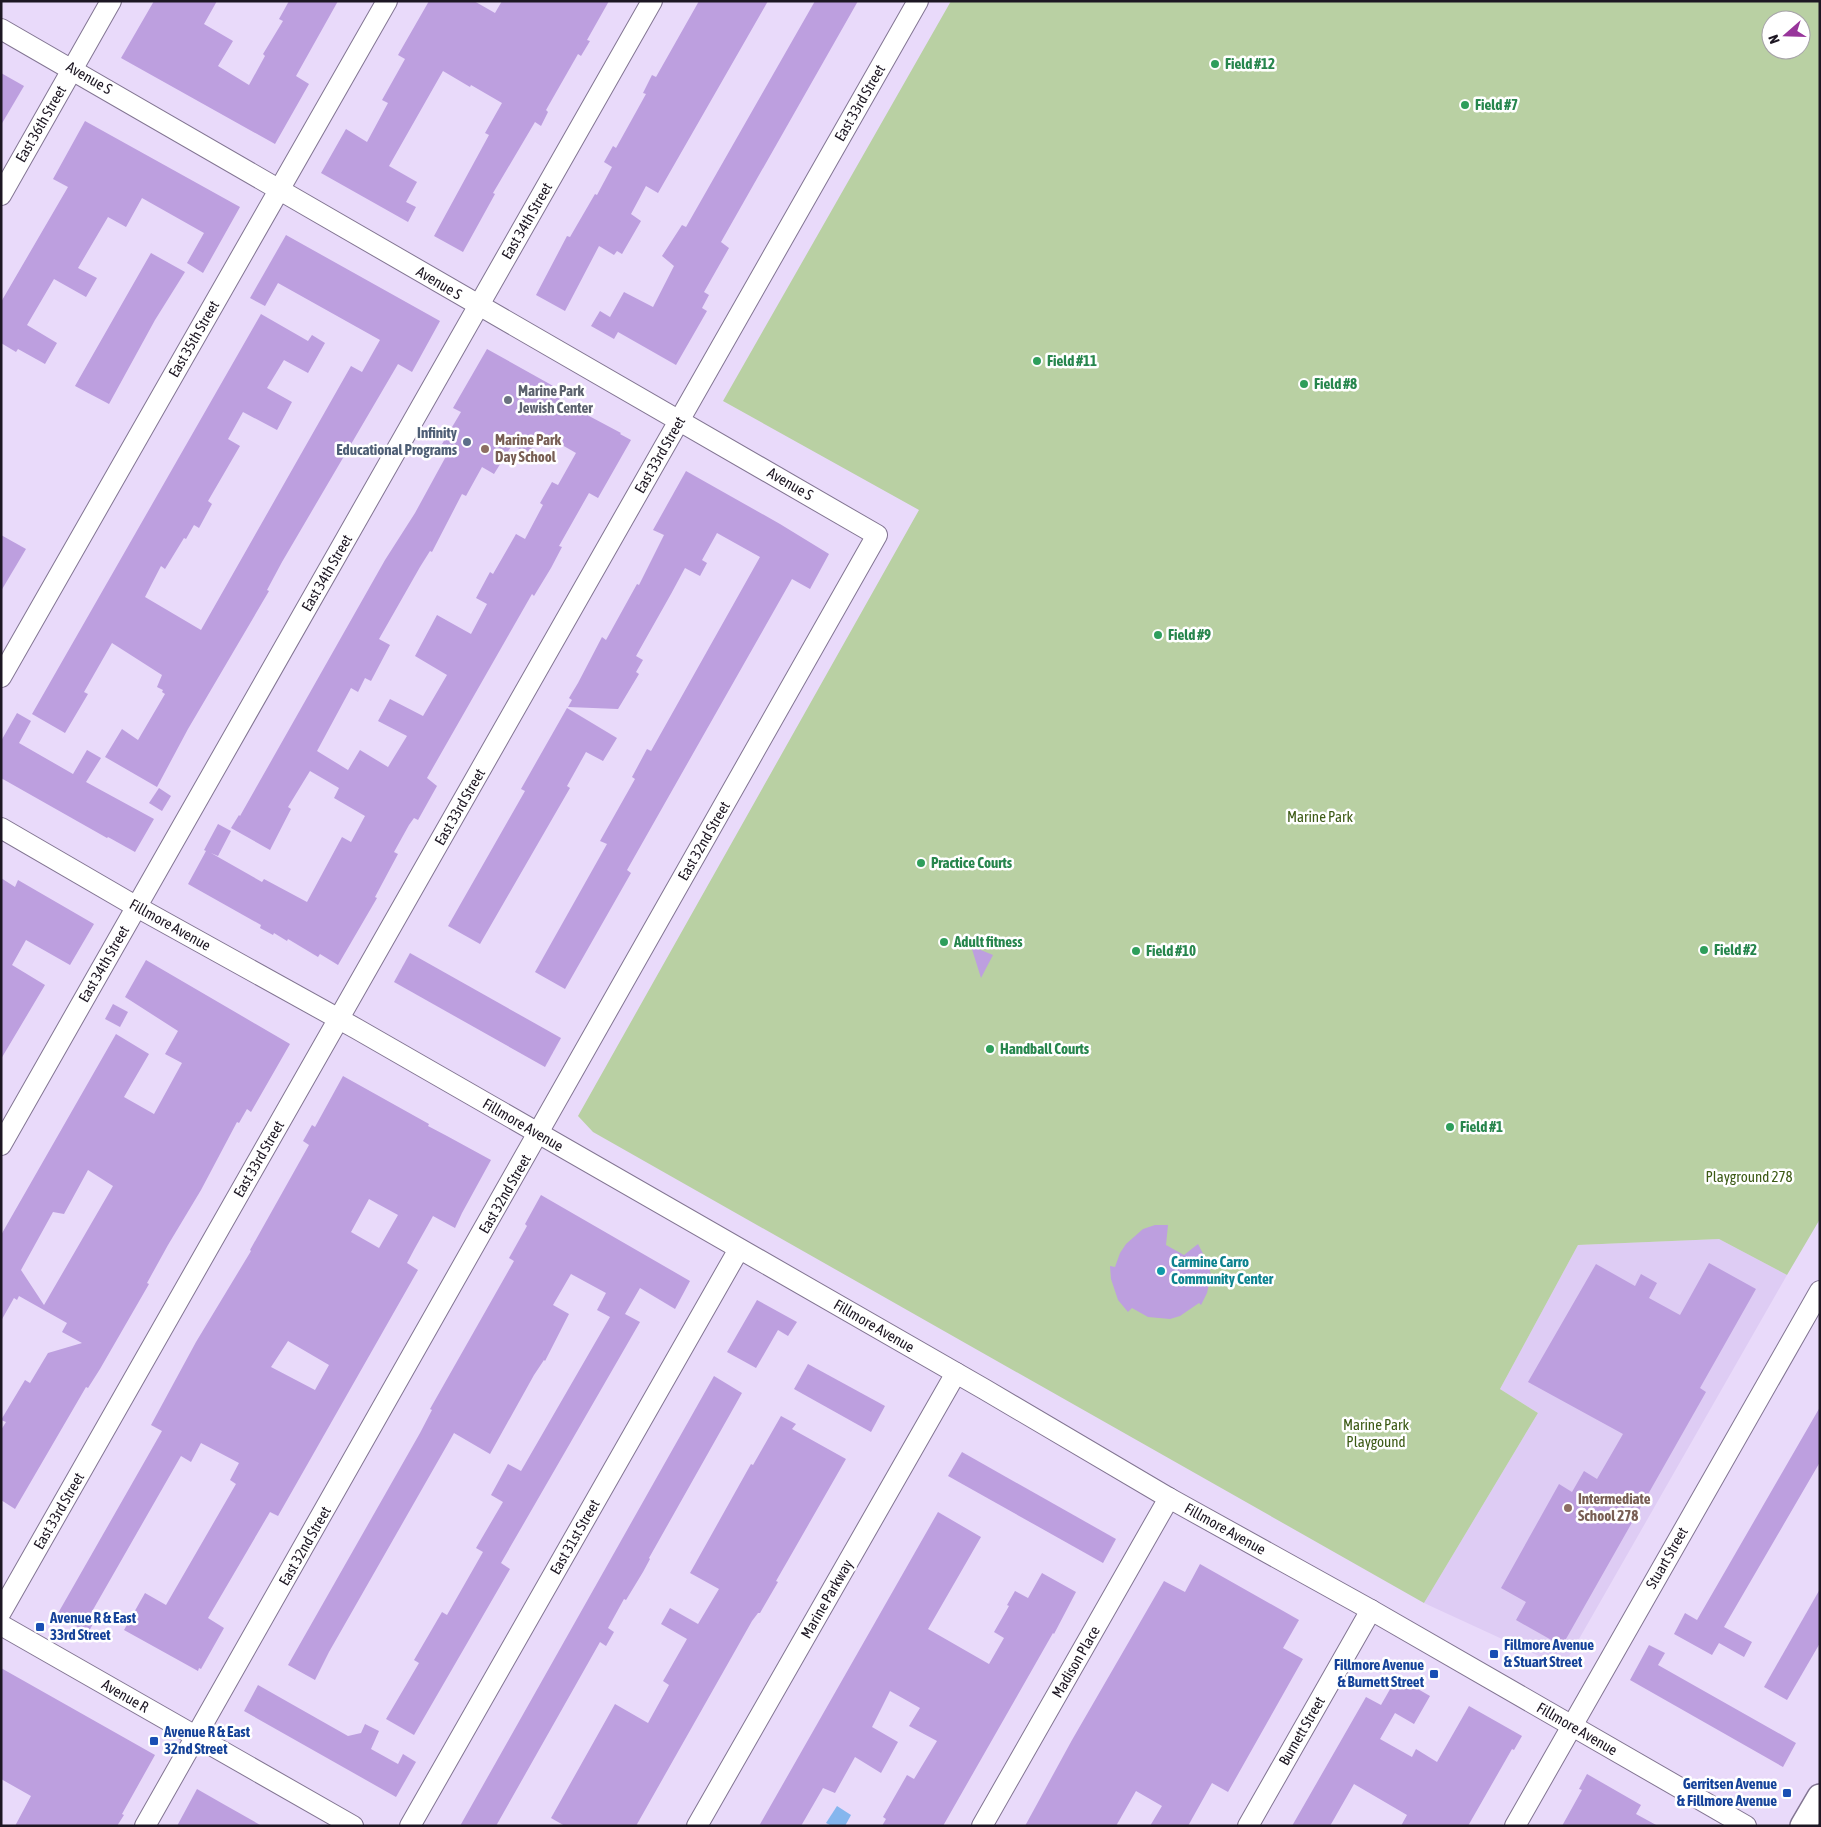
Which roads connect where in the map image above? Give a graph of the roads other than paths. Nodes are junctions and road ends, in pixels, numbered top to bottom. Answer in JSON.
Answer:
{"nodes":[{"id":1,"x":111,"y":1,"type":"edge"},
{"id":2,"x":387,"y":1,"type":"edge"},
{"id":3,"x":652,"y":1,"type":"edge"},
{"id":4,"x":918,"y":1,"type":"edge"},
{"id":5,"x":1,"y":29,"type":"edge"},
{"id":6,"x":73,"y":69,"type":"junction"},
{"id":7,"x":280,"y":189,"type":"junction"},
{"id":8,"x":1,"y":195,"type":"edge"},
{"id":9,"x":480,"y":306,"type":"junction"},
{"id":10,"x":679,"y":420,"type":"junction"},
{"id":11,"x":877,"y":535,"type":"joint"},
{"id":12,"x":1,"y":678,"type":"edge"},
{"id":13,"x":1,"y":828,"type":"edge"},
{"id":14,"x":137,"y":907,"type":"junction"},
{"id":15,"x":339,"y":1019,"type":"junction"},
{"id":16,"x":539,"y":1134,"type":"junction"},
{"id":17,"x":1,"y":1145,"type":"edge"},
{"id":18,"x":739,"y":1249,"type":"junction"},
{"id":19,"x":1820,"y":1291,"type":"edge"},
{"id":20,"x":956,"y":1373,"type":"junction"},
{"id":21,"x":1169,"y":1498,"type":"junction"},
{"id":22,"x":1371,"y":1610,"type":"junction"},
{"id":23,"x":1,"y":1612,"type":"edge"},
{"id":24,"x":1,"y":1625,"type":"edge"},
{"id":25,"x":1572,"y":1726,"type":"junction"},
{"id":26,"x":196,"y":1736,"type":"junction"},
{"id":27,"x":1820,"y":1797,"type":"edge"},
{"id":28,"x":145,"y":1826,"type":"edge"},
{"id":29,"x":353,"y":1826,"type":"edge"},
{"id":30,"x":410,"y":1826,"type":"edge"},
{"id":31,"x":697,"y":1826,"type":"edge"},
{"id":32,"x":982,"y":1826,"type":"edge"},
{"id":33,"x":1248,"y":1826,"type":"edge"},
{"id":34,"x":1515,"y":1826,"type":"edge"},
{"id":35,"x":1746,"y":1826,"type":"edge"},
{"id":36,"x":1803,"y":1826,"type":"edge"}],
"edges":[{"from":1,"to":6,"type":"street","name":"East 36th Street"},
{"from":2,"to":7,"type":"street","name":"East 35th Street"},
{"from":3,"to":9,"type":"street","name":"East 34th Street"},
{"from":4,"to":10,"type":"street","name":"East 33rd Street"},
{"from":5,"to":6,"type":"street","name":"Avenue S"},
{"from":6,"to":7,"type":"street","name":"Avenue S"},
{"from":6,"to":8,"type":"street","name":"East 36th Street"},
{"from":7,"to":9,"type":"street","name":"Avenue S"},
{"from":7,"to":12,"type":"street","name":"East 35th Street"},
{"from":9,"to":10,"type":"street","name":"Avenue S"},
{"from":9,"to":14,"type":"street","name":"East 34th Street"},
{"from":10,"to":11,"type":"street","name":"Avenue S"},
{"from":10,"to":15,"type":"street","name":"East 33rd Street"},
{"from":11,"to":16,"type":"street","name":"East 32nd Street"},
{"from":13,"to":14,"type":"street","name":"Fillmore Avenue"},
{"from":14,"to":15,"type":"street","name":"Fillmore Avenue"},
{"from":14,"to":17,"type":"street","name":"East 34th Street"},
{"from":15,"to":16,"type":"street","name":"Fillmore Avenue"},
{"from":15,"to":23,"type":"street","name":"East 33rd Street"},
{"from":16,"to":18,"type":"street","name":"Fillmore Avenue"},
{"from":16,"to":26,"type":"street","name":"East 32nd Street"},
{"from":18,"to":20,"type":"street","name":"Fillmore Avenue"},
{"from":18,"to":30,"type":"street","name":"East 31st Street"},
{"from":19,"to":25,"type":"street","name":"Stuart Street"},
{"from":20,"to":21,"type":"street","name":"Fillmore Avenue"},
{"from":20,"to":31,"type":"street","name":"Marine Parkway"},
{"from":21,"to":22,"type":"street","name":"Fillmore Avenue"},
{"from":21,"to":32,"type":"street","name":"Madison Place"},
{"from":22,"to":25,"type":"street","name":"Fillmore Avenue"},
{"from":22,"to":33,"type":"street","name":"Burnett Street"},
{"from":24,"to":26,"type":"street","name":"Avenue R"},
{"from":25,"to":34,"type":"street","name":"Stuart Street"},
{"from":25,"to":35,"type":"street","name":"Fillmore Avenue"},
{"from":26,"to":28,"type":"street","name":"East 32nd Street"},
{"from":26,"to":29,"type":"street","name":"Avenue R"},
{"from":27,"to":36,"type":"main road"}]}
